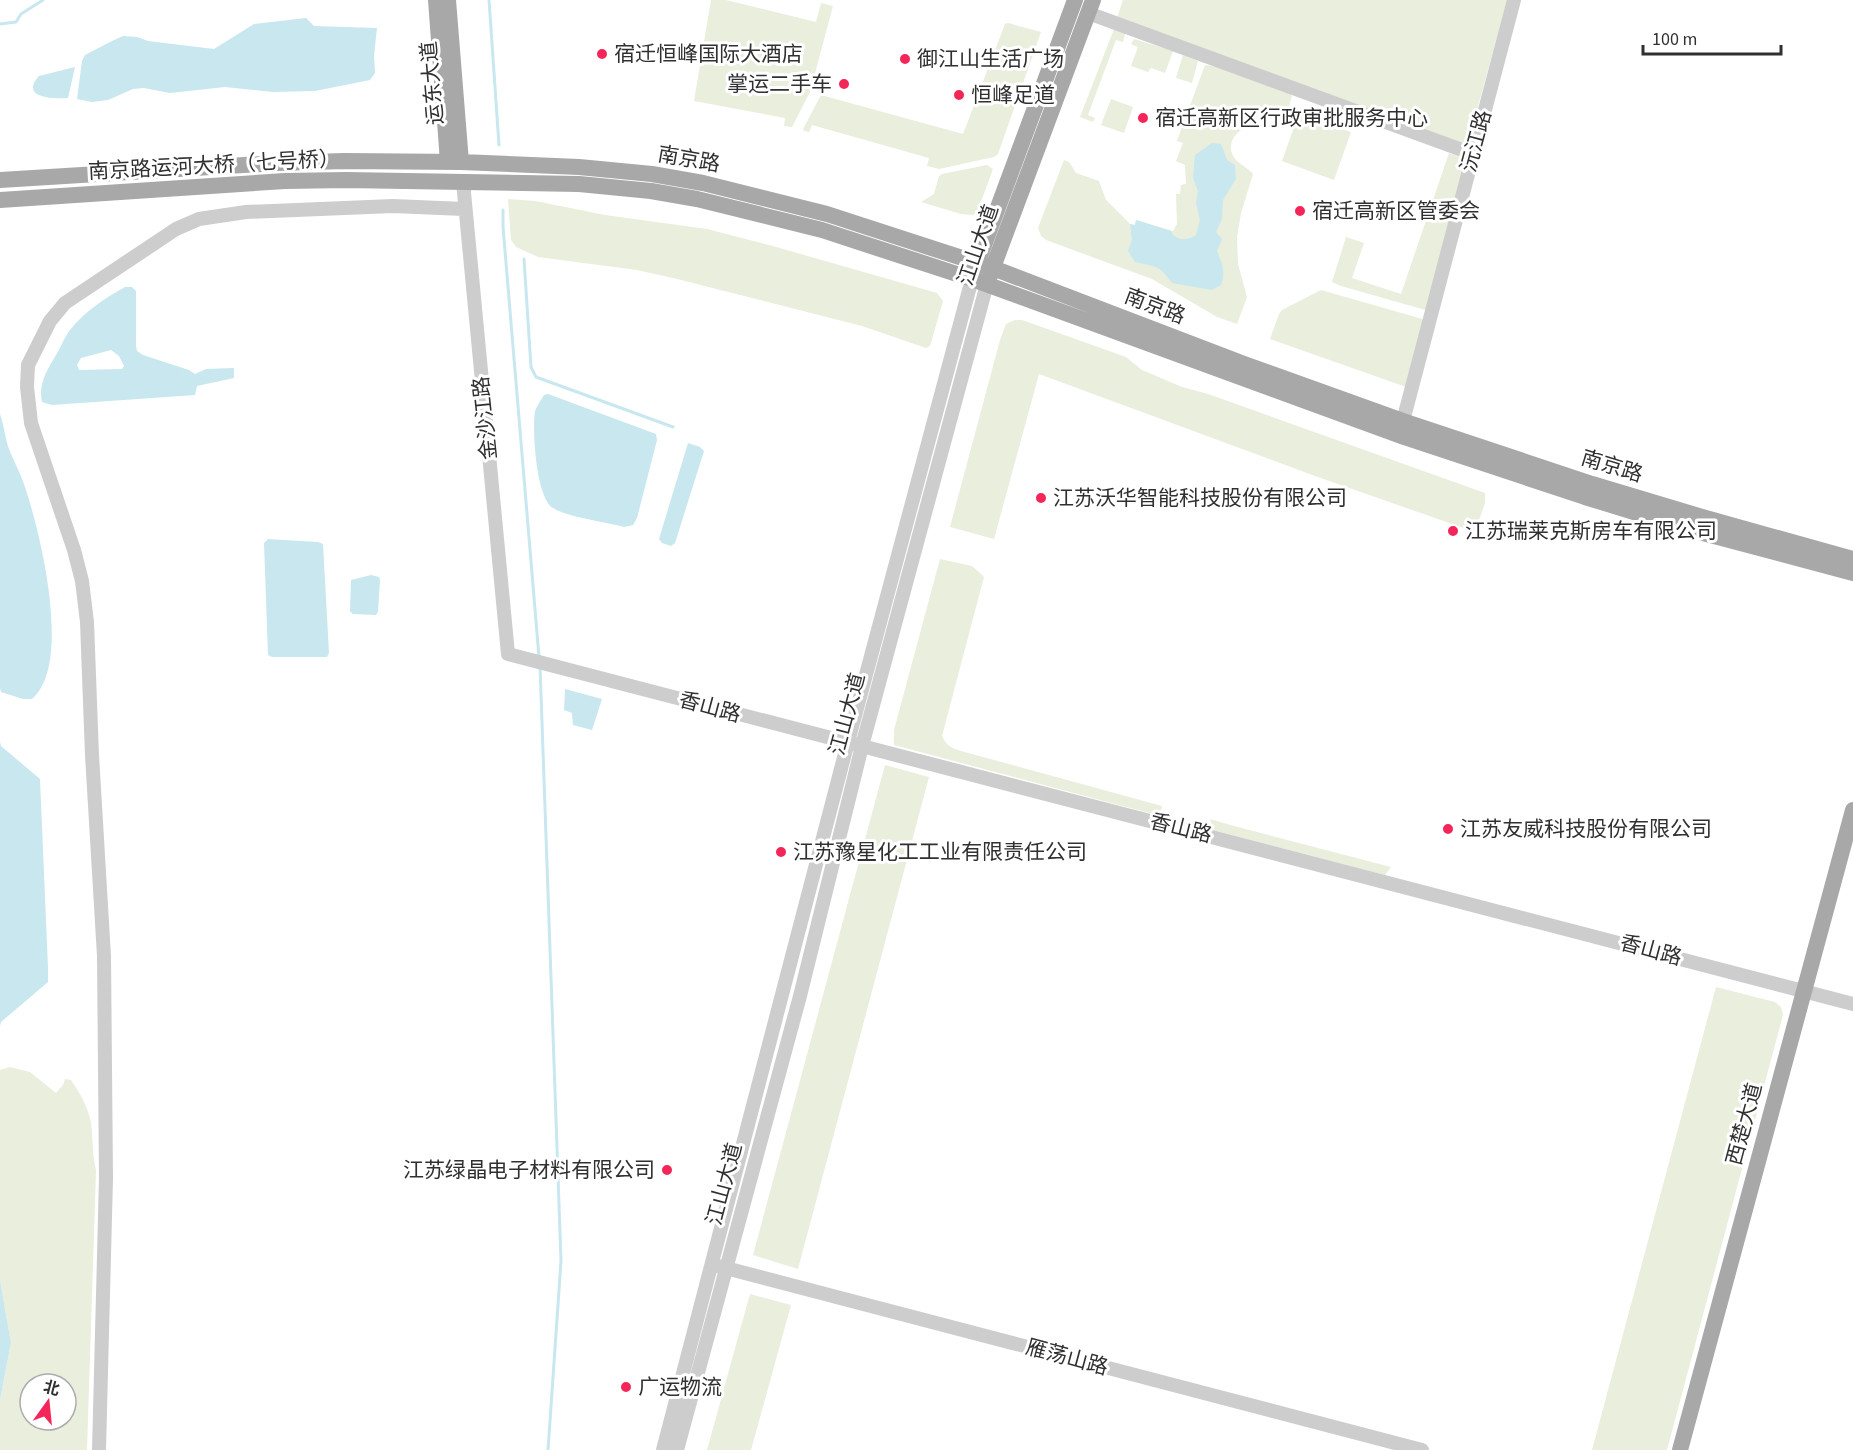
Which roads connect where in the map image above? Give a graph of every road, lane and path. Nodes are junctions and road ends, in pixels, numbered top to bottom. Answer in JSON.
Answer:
{"nodes":[{"id":1,"x":436,"y":0,"type":"edge"},
{"id":2,"x":448,"y":0,"type":"edge"},
{"id":3,"x":1075,"y":0,"type":"edge"},
{"id":4,"x":1514,"y":0,"type":"edge"},
{"id":5,"x":1090,"y":7,"type":"edge"},
{"id":6,"x":1473,"y":154,"type":"junction"},
{"id":7,"x":428,"y":162,"type":"joint"},
{"id":8,"x":455,"y":162,"type":"junction"},
{"id":9,"x":0,"y":180,"type":"edge"},
{"id":10,"x":431,"y":181,"type":"joint"},
{"id":11,"x":463,"y":182,"type":"junction"},
{"id":12,"x":0,"y":200,"type":"edge"},
{"id":13,"x":464,"y":209,"type":"junction"},
{"id":14,"x":982,"y":273,"type":"junction"},
{"id":15,"x":1403,"y":421,"type":"junction"},
{"id":16,"x":1853,"y":559,"type":"edge"},
{"id":17,"x":1853,"y":573,"type":"edge"},
{"id":18,"x":508,"y":654,"type":"joint"},
{"id":19,"x":848,"y":742,"type":"junction"},
{"id":20,"x":862,"y":746,"type":"junction"},
{"id":21,"x":1853,"y":810,"type":"edge"},
{"id":22,"x":1804,"y":990,"type":"junction"},
{"id":23,"x":1853,"y":1004,"type":"edge"},
{"id":24,"x":719,"y":1266,"type":"junction"},
{"id":25,"x":99,"y":1450,"type":"edge"},
{"id":26,"x":663,"y":1450,"type":"edge"},
{"id":27,"x":677,"y":1450,"type":"edge"},
{"id":28,"x":1422,"y":1450,"type":"edge"},
{"id":29,"x":1680,"y":1450,"type":"edge"}],
"edges":[{"from":1,"to":8,"type":"main road","name":"运东大道"},
{"from":2,"to":8,"type":"main road","name":"运东大道"},
{"from":3,"to":14,"type":"main road","name":"江山大道"},
{"from":4,"to":6,"type":"street","name":"沅江路"},
{"from":5,"to":6,"type":"street"},
{"from":5,"to":14,"type":"main road","name":"江山大道"},
{"from":6,"to":15,"type":"street","name":"沅江路"},
{"from":7,"to":8,"type":"main road","name":"南京路"},
{"from":7,"to":9,"type":"main road","name":"南京路运河大桥（七号桥）"},
{"from":8,"to":14,"type":"main road","name":"南京路"},
{"from":10,"to":11,"type":"main road","name":"南京路"},
{"from":10,"to":12,"type":"main road","name":"南京路运河大桥（七号桥）"},
{"from":11,"to":13,"type":"street","name":"金沙江路"},
{"from":11,"to":14,"type":"main road","name":"南京路"},
{"from":13,"to":18,"type":"street","name":"金沙江路"},
{"from":13,"to":25,"type":"street"},
{"from":14,"to":15,"type":"main road","name":"南京路"},
{"from":14,"to":17,"type":"main road","name":"南京路"},
{"from":14,"to":19,"type":"street","name":"江山大道"},
{"from":14,"to":20,"type":"street","name":"江山大道"},
{"from":15,"to":16,"type":"main road","name":"南京路"},
{"from":18,"to":19,"type":"street","name":"香山路"},
{"from":19,"to":20,"type":"street","name":"香山路"},
{"from":19,"to":24,"type":"street","name":"江山大道"},
{"from":20,"to":22,"type":"street","name":"香山路"},
{"from":20,"to":24,"type":"street","name":"江山大道"},
{"from":21,"to":22,"type":"main road","name":"西楚大道"},
{"from":22,"to":23,"type":"street","name":"香山路"},
{"from":22,"to":29,"type":"main road","name":"西楚大道"},
{"from":24,"to":26,"type":"street","name":"江山大道"},
{"from":24,"to":27,"type":"street","name":"江山大道"},
{"from":24,"to":28,"type":"street","name":"雁荡山路"}]}
